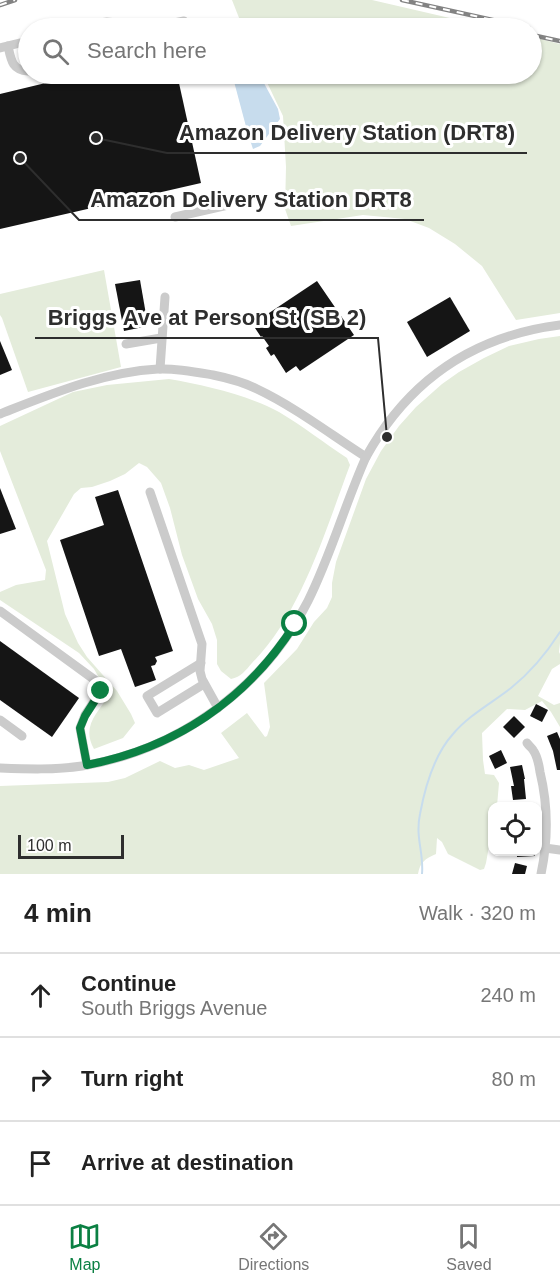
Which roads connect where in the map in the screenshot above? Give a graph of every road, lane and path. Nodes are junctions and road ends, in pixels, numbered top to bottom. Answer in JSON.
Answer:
{"nodes":[{"id":1,"x":4,"y":47,"type":"edge"},
{"id":2,"x":18,"y":68,"type":"edge"},
{"id":3,"x":228,"y":205,"type":"dead end"},
{"id":4,"x":175,"y":217,"type":"dead end"},
{"id":5,"x":165,"y":297,"type":"dead end"},
{"id":6,"x":560,"y":326,"type":"edge"},
{"id":7,"x":162,"y":338,"type":"junction"},
{"id":8,"x":126,"y":344,"type":"dead end"},
{"id":9,"x":160,"y":369,"type":"junction"},
{"id":10,"x":0,"y":414,"type":"edge"},
{"id":11,"x":366,"y":457,"type":"junction"},
{"id":12,"x":150,"y":492,"type":"dead end"},
{"id":13,"x":0,"y":611,"type":"edge"},
{"id":14,"x":201,"y":663,"type":"junction"},
{"id":15,"x":204,"y":684,"type":"junction"},
{"id":16,"x":218,"y":708,"type":"junction"},
{"id":17,"x":0,"y":720,"type":"edge"},
{"id":18,"x":22,"y":736,"type":"dead end"},
{"id":19,"x":527,"y":743,"type":"dead end"},
{"id":20,"x":87,"y":765,"type":"junction"},
{"id":21,"x":0,"y":768,"type":"edge"},
{"id":22,"x":545,"y":848,"type":"junction"},
{"id":23,"x":560,"y":850,"type":"edge"},
{"id":24,"x":541,"y":874,"type":"edge"}],
"edges":[{"from":1,"to":2,"type":"street"},
{"from":3,"to":4,"type":"street"},
{"from":5,"to":7,"type":"street"},
{"from":6,"to":11,"type":"street"},
{"from":7,"to":8,"type":"street"},
{"from":7,"to":9,"type":"street"},
{"from":9,"to":10,"type":"street"},
{"from":9,"to":11,"type":"street"},
{"from":11,"to":16,"type":"street"},
{"from":12,"to":14,"type":"street"},
{"from":13,"to":20,"type":"street"},
{"from":14,"to":15,"type":"street"},
{"from":14,"to":15,"type":"street"},
{"from":15,"to":16,"type":"street"},
{"from":16,"to":20,"type":"street"},
{"from":17,"to":18,"type":"street"},
{"from":19,"to":22,"type":"street"},
{"from":20,"to":21,"type":"street"},
{"from":22,"to":23,"type":"street"},
{"from":22,"to":24,"type":"street"}]}
